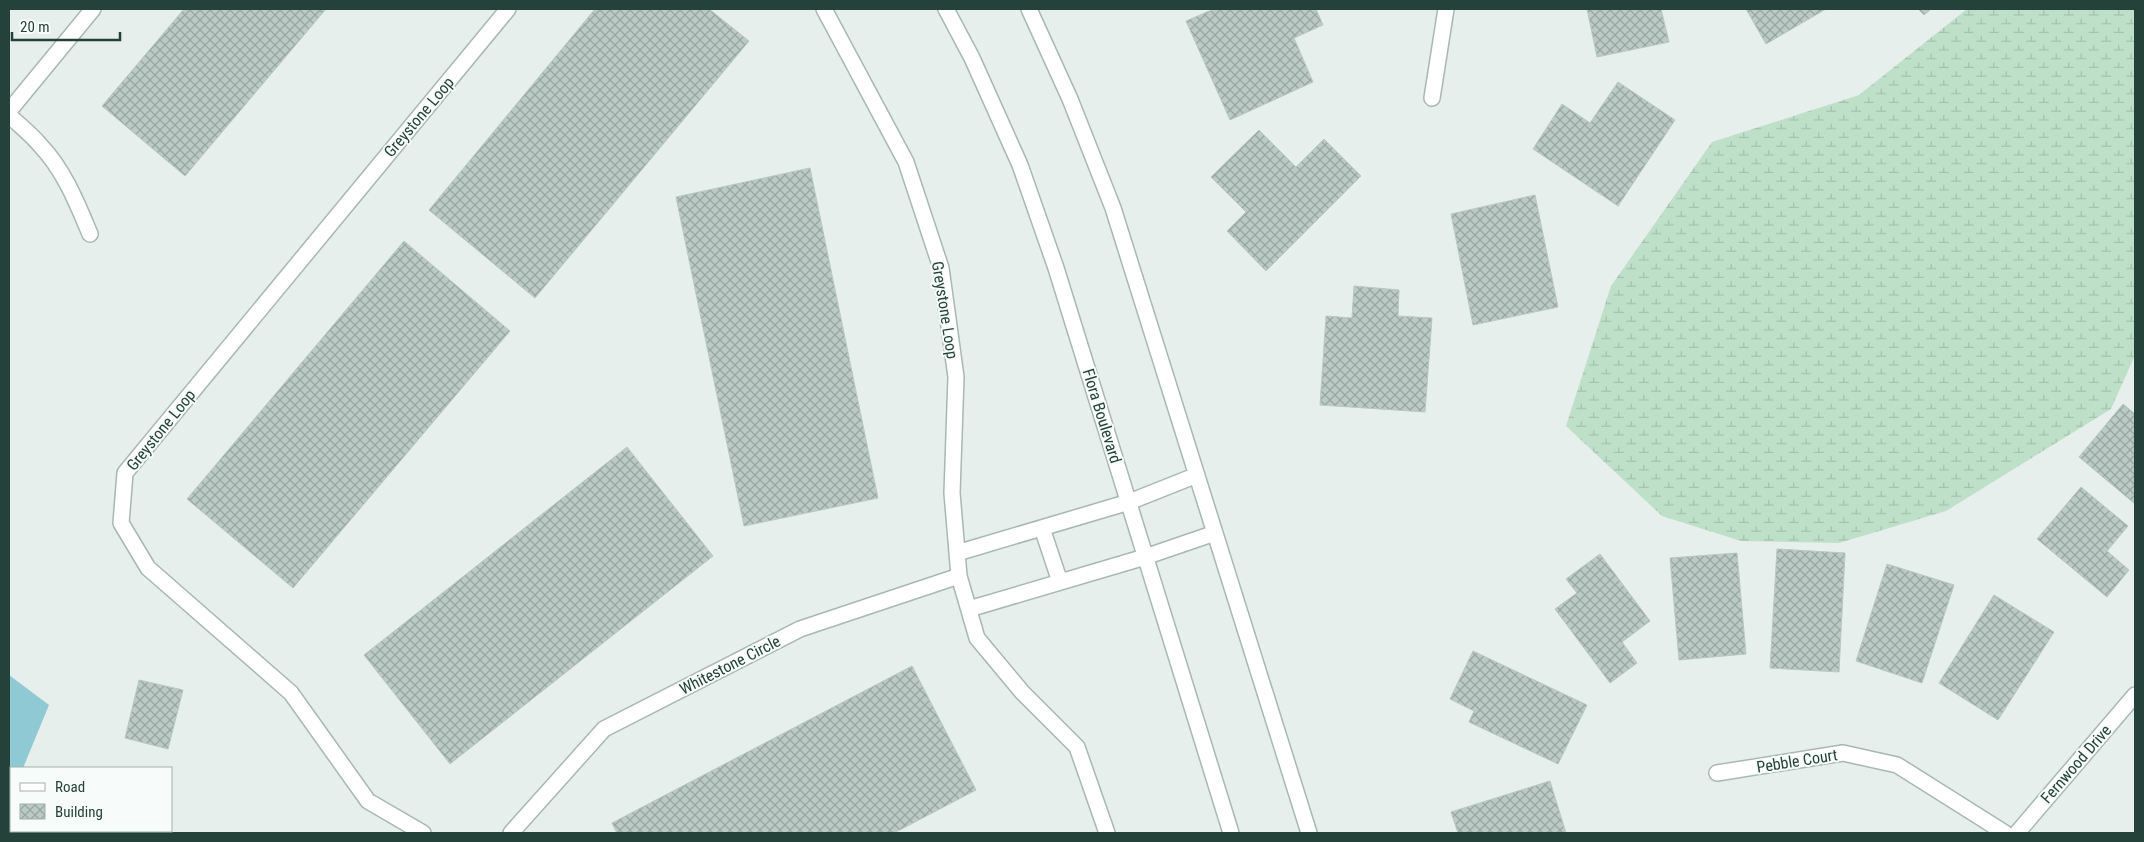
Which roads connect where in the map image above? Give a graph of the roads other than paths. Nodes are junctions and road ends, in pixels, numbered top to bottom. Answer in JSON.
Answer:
{"nodes":[{"id":1,"x":93,"y":9,"type":"edge"},
{"id":2,"x":508,"y":9,"type":"edge"},
{"id":3,"x":824,"y":9,"type":"edge"},
{"id":4,"x":946,"y":9,"type":"edge"},
{"id":5,"x":1029,"y":9,"type":"edge"},
{"id":6,"x":1446,"y":9,"type":"edge"},
{"id":7,"x":1432,"y":98,"type":"dead end"},
{"id":8,"x":9,"y":111,"type":"edge"},
{"id":9,"x":9,"y":115,"type":"edge"},
{"id":10,"x":90,"y":234,"type":"dead end"},
{"id":11,"x":1197,"y":475,"type":"junction"},
{"id":12,"x":1129,"y":502,"type":"junction"},
{"id":13,"x":1042,"y":528,"type":"junction"},
{"id":14,"x":1215,"y":533,"type":"junction"},
{"id":15,"x":957,"y":553,"type":"junction"},
{"id":16,"x":1145,"y":557,"type":"junction"},
{"id":17,"x":959,"y":576,"type":"junction"},
{"id":18,"x":1060,"y":582,"type":"junction"},
{"id":19,"x":969,"y":609,"type":"junction"},
{"id":20,"x":2135,"y":695,"type":"edge"},
{"id":21,"x":1717,"y":773,"type":"dead end"},
{"id":22,"x":423,"y":833,"type":"edge"},
{"id":23,"x":511,"y":833,"type":"edge"},
{"id":24,"x":1107,"y":833,"type":"edge"},
{"id":25,"x":1231,"y":833,"type":"edge"},
{"id":26,"x":1308,"y":833,"type":"edge"},
{"id":27,"x":2005,"y":833,"type":"edge"},
{"id":28,"x":2016,"y":833,"type":"edge"}],
"edges":[{"from":1,"to":8,"type":"street"},
{"from":2,"to":22,"type":"street","name":"Greystone Loop"},
{"from":3,"to":15,"type":"street","name":"Greystone Loop"},
{"from":4,"to":12,"type":"street","name":"Flora Boulevard"},
{"from":5,"to":11,"type":"street"},
{"from":6,"to":7,"type":"street"},
{"from":9,"to":10,"type":"street"},
{"from":11,"to":12,"type":"street"},
{"from":11,"to":14,"type":"street"},
{"from":12,"to":13,"type":"street"},
{"from":12,"to":16,"type":"street","name":"Flora Boulevard"},
{"from":13,"to":15,"type":"street"},
{"from":13,"to":18,"type":"street"},
{"from":14,"to":16,"type":"street"},
{"from":14,"to":26,"type":"street"},
{"from":15,"to":17,"type":"street","name":"Greystone Loop"},
{"from":16,"to":18,"type":"street"},
{"from":16,"to":25,"type":"street","name":"Flora Boulevard"},
{"from":17,"to":19,"type":"street"},
{"from":17,"to":23,"type":"street","name":"Whitestone Circle"},
{"from":18,"to":19,"type":"street"},
{"from":19,"to":24,"type":"street"},
{"from":20,"to":28,"type":"street","name":"Fernwood Drive"},
{"from":21,"to":27,"type":"street","name":"Pebble Court"}]}
